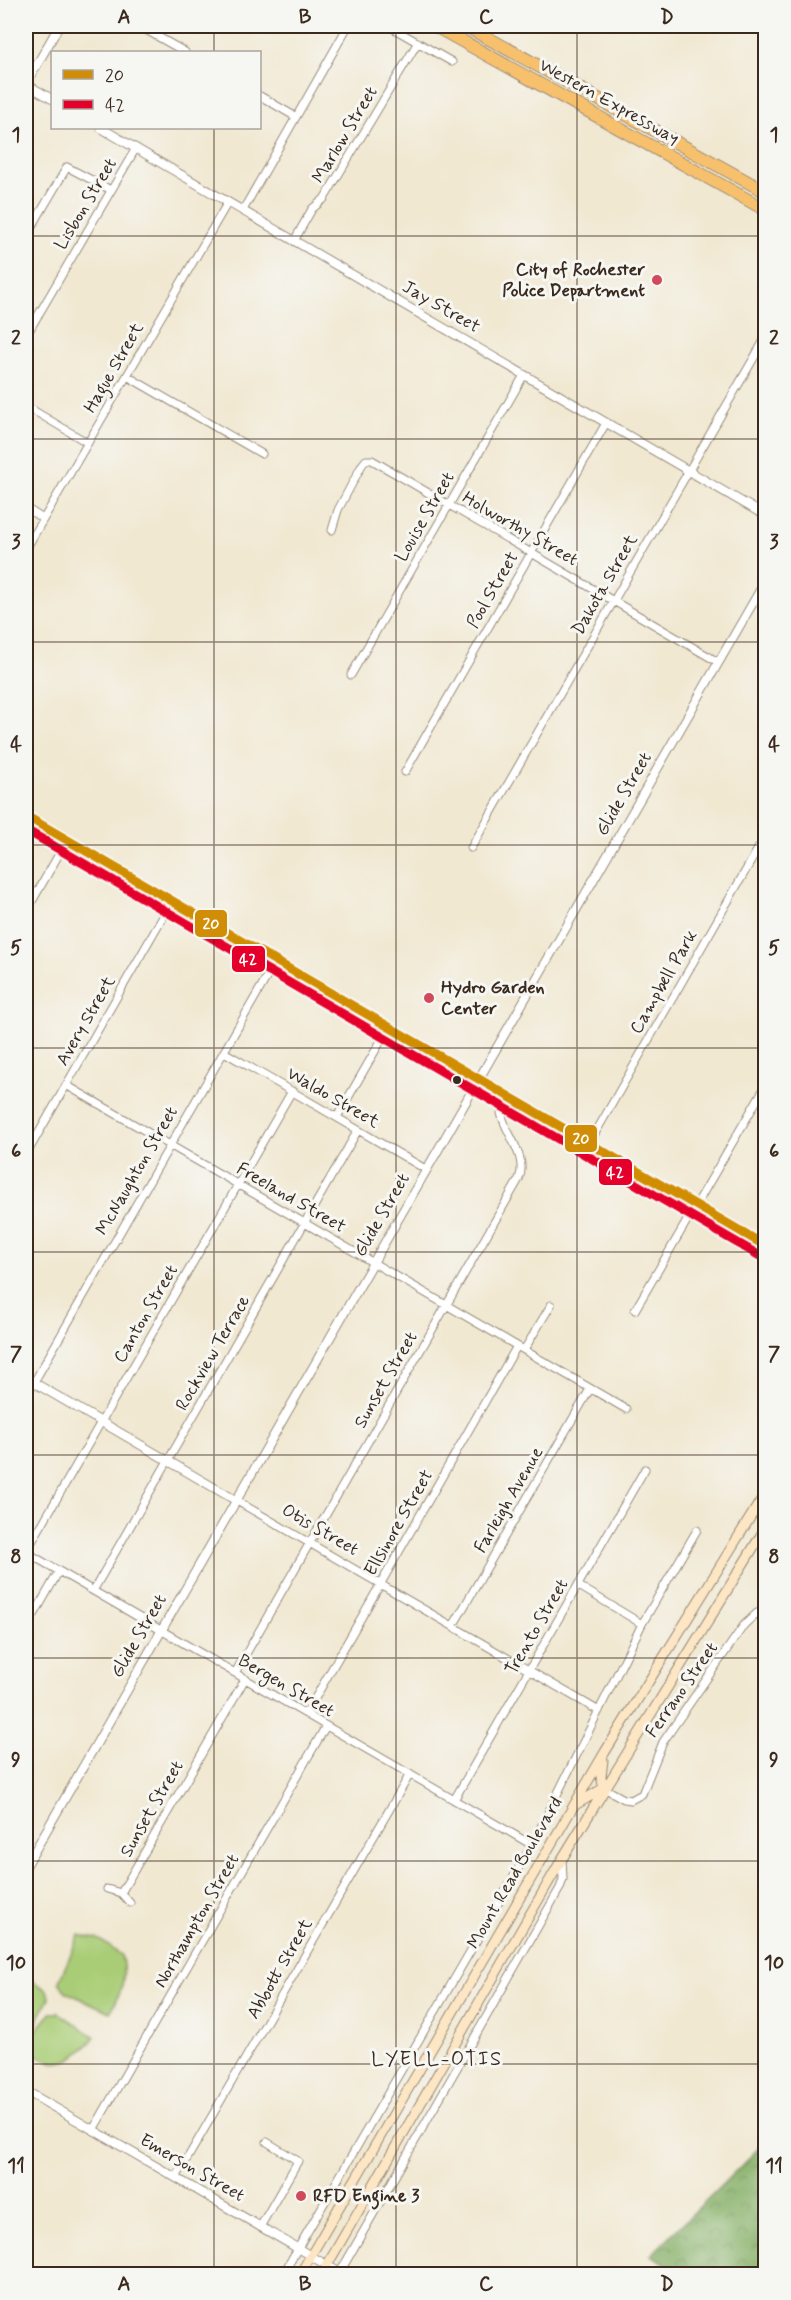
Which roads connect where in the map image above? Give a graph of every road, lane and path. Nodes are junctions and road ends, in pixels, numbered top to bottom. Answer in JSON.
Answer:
{"nodes":[{"id":1,"x":59,"y":26,"type":"edge"},
{"id":2,"x":139,"y":26,"type":"edge"},
{"id":3,"x":348,"y":26,"type":"edge"},
{"id":4,"x":388,"y":26,"type":"edge"},
{"id":5,"x":434,"y":26,"type":"edge"},
{"id":6,"x":466,"y":26,"type":"edge"},
{"id":7,"x":418,"y":42,"type":"junction"},
{"id":8,"x":183,"y":51,"type":"edge"},
{"id":9,"x":452,"y":62,"type":"dead end"},
{"id":10,"x":26,"y":84,"type":"edge"},
{"id":11,"x":261,"y":97,"type":"edge"},
{"id":12,"x":51,"y":98,"type":"edge"},
{"id":13,"x":296,"y":117,"type":"junction"},
{"id":14,"x":103,"y":129,"type":"edge"},
{"id":15,"x":136,"y":148,"type":"junction"},
{"id":16,"x":111,"y":190,"type":"junction"},
{"id":17,"x":765,"y":192,"type":"edge"},
{"id":18,"x":228,"y":202,"type":"junction"},
{"id":19,"x":243,"y":210,"type":"junction"},
{"id":20,"x":765,"y":210,"type":"edge"},
{"id":21,"x":26,"y":237,"type":"edge"},
{"id":22,"x":294,"y":241,"type":"junction"},
{"id":23,"x":26,"y":336,"type":"edge"},
{"id":24,"x":765,"y":337,"type":"edge"},
{"id":25,"x":524,"y":375,"type":"junction"},
{"id":26,"x":127,"y":376,"type":"junction"},
{"id":27,"x":26,"y":406,"type":"edge"},
{"id":28,"x":606,"y":423,"type":"junction"},
{"id":29,"x":88,"y":442,"type":"junction"},
{"id":30,"x":262,"y":454,"type":"dead end"},
{"id":31,"x":688,"y":471,"type":"junction"},
{"id":32,"x":449,"y":505,"type":"junction"},
{"id":33,"x":26,"y":508,"type":"edge"},
{"id":34,"x":765,"y":516,"type":"edge"},
{"id":35,"x":43,"y":519,"type":"junction"},
{"id":36,"x":332,"y":530,"type":"dead end"},
{"id":37,"x":26,"y":549,"type":"edge"},
{"id":38,"x":531,"y":553,"type":"junction"},
{"id":39,"x":765,"y":580,"type":"edge"},
{"id":40,"x":614,"y":601,"type":"junction"},
{"id":41,"x":718,"y":662,"type":"junction"},
{"id":42,"x":351,"y":675,"type":"dead end"},
{"id":43,"x":405,"y":772,"type":"dead end"},
{"id":44,"x":26,"y":816,"type":"edge"},
{"id":45,"x":765,"y":836,"type":"edge"},
{"id":46,"x":67,"y":840,"type":"junction"},
{"id":47,"x":471,"y":848,"type":"dead end"},
{"id":48,"x":172,"y":901,"type":"junction"},
{"id":49,"x":26,"y":912,"type":"edge"},
{"id":50,"x":276,"y":961,"type":"junction"},
{"id":51,"x":389,"y":1027,"type":"junction"},
{"id":52,"x":224,"y":1052,"type":"junction"},
{"id":53,"x":479,"y":1080,"type":"junction"},
{"id":54,"x":66,"y":1085,"type":"junction"},
{"id":55,"x":765,"y":1085,"type":"edge"},
{"id":56,"x":292,"y":1092,"type":"junction"},
{"id":57,"x":508,"y":1096,"type":"junction"},
{"id":58,"x":337,"y":1117,"type":"junction"},
{"id":59,"x":358,"y":1130,"type":"junction"},
{"id":60,"x":589,"y":1144,"type":"junction"},
{"id":61,"x":170,"y":1145,"type":"junction"},
{"id":62,"x":26,"y":1155,"type":"edge"},
{"id":63,"x":427,"y":1170,"type":"junction"},
{"id":64,"x":239,"y":1185,"type":"junction"},
{"id":65,"x":696,"y":1206,"type":"junction"},
{"id":66,"x":305,"y":1223,"type":"junction"},
{"id":67,"x":765,"y":1246,"type":"edge"},
{"id":68,"x":374,"y":1263,"type":"junction"},
{"id":69,"x":447,"y":1305,"type":"junction"},
{"id":70,"x":551,"y":1305,"type":"dead end"},
{"id":71,"x":635,"y":1310,"type":"dead end"},
{"id":72,"x":521,"y":1348,"type":"junction"},
{"id":73,"x":29,"y":1381,"type":"edge"},
{"id":74,"x":590,"y":1389,"type":"junction"},
{"id":75,"x":26,"y":1396,"type":"edge"},
{"id":76,"x":626,"y":1409,"type":"dead end"},
{"id":77,"x":101,"y":1422,"type":"junction"},
{"id":78,"x":168,"y":1461,"type":"junction"},
{"id":79,"x":645,"y":1469,"type":"dead end"},
{"id":80,"x":765,"y":1492,"type":"edge"},
{"id":81,"x":237,"y":1501,"type":"junction"},
{"id":82,"x":765,"y":1527,"type":"edge"},
{"id":83,"x":697,"y":1530,"type":"dead end"},
{"id":84,"x":310,"y":1543,"type":"junction"},
{"id":85,"x":26,"y":1552,"type":"edge"},
{"id":86,"x":59,"y":1571,"type":"junction"},
{"id":87,"x":382,"y":1585,"type":"junction"},
{"id":88,"x":579,"y":1586,"type":"junction"},
{"id":89,"x":93,"y":1591,"type":"junction"},
{"id":90,"x":765,"y":1610,"type":"edge"},
{"id":91,"x":642,"y":1624,"type":"junction"},
{"id":92,"x":453,"y":1626,"type":"junction"},
{"id":93,"x":26,"y":1629,"type":"edge"},
{"id":94,"x":161,"y":1630,"type":"junction"},
{"id":95,"x":529,"y":1670,"type":"junction"},
{"id":96,"x":235,"y":1673,"type":"junction"},
{"id":97,"x":245,"y":1679,"type":"junction"},
{"id":98,"x":599,"y":1711,"type":"junction"},
{"id":99,"x":306,"y":1714,"type":"junction"},
{"id":100,"x":326,"y":1726,"type":"junction"},
{"id":101,"x":605,"y":1752,"type":"junction"},
{"id":102,"x":410,"y":1774,"type":"junction"},
{"id":103,"x":604,"y":1788,"type":"junction"},
{"id":104,"x":453,"y":1800,"type":"junction"},
{"id":105,"x":573,"y":1806,"type":"junction"},
{"id":106,"x":532,"y":1845,"type":"junction"},
{"id":107,"x":562,"y":1859,"type":"junction"},
{"id":108,"x":26,"y":1866,"type":"edge"},
{"id":109,"x":107,"y":1889,"type":"dead end"},
{"id":110,"x":121,"y":1893,"type":"junction"},
{"id":111,"x":130,"y":1903,"type":"dead end"},
{"id":112,"x":26,"y":2091,"type":"edge"},
{"id":113,"x":93,"y":2130,"type":"junction"},
{"id":114,"x":267,"y":2142,"type":"dead end"},
{"id":115,"x":176,"y":2178,"type":"junction"},
{"id":116,"x":260,"y":2227,"type":"junction"},
{"id":117,"x":299,"y":2249,"type":"junction"},
{"id":118,"x":310,"y":2256,"type":"junction"},
{"id":119,"x":325,"y":2270,"type":"edge"},
{"id":120,"x":283,"y":2274,"type":"edge"},
{"id":121,"x":300,"y":2274,"type":"edge"},
{"id":122,"x":340,"y":2274,"type":"edge"}],
"edges":[{"from":1,"to":10,"type":"street"},
{"from":2,"to":8,"type":"street"},
{"from":3,"to":13,"type":"street"},
{"from":4,"to":7,"type":"street"},
{"from":5,"to":20,"type":"highway","name":"Western Expressway"},
{"from":6,"to":17,"type":"highway","name":"Western Expressway"},
{"from":7,"to":9,"type":"street"},
{"from":7,"to":22,"type":"street","name":"Marlow Street"},
{"from":10,"to":12,"type":"street"},
{"from":11,"to":13,"type":"street"},
{"from":13,"to":19,"type":"street"},
{"from":14,"to":15,"type":"street","name":"Jay Street"},
{"from":15,"to":16,"type":"street","name":"Lisbon Street"},
{"from":15,"to":18,"type":"street","name":"Jay Street"},
{"from":16,"to":21,"type":"street"},
{"from":16,"to":23,"type":"street","name":"Lisbon Street"},
{"from":18,"to":19,"type":"street","name":"Jay Street"},
{"from":18,"to":26,"type":"street","name":"Hague Street"},
{"from":19,"to":22,"type":"street","name":"Jay Street"},
{"from":22,"to":25,"type":"street","name":"Jay Street"},
{"from":24,"to":31,"type":"street","name":"Dakota Street"},
{"from":25,"to":28,"type":"street","name":"Jay Street"},
{"from":25,"to":32,"type":"street","name":"Louise Street"},
{"from":26,"to":29,"type":"street","name":"Hague Street"},
{"from":26,"to":30,"type":"street"},
{"from":27,"to":29,"type":"street"},
{"from":28,"to":31,"type":"street","name":"Jay Street"},
{"from":28,"to":38,"type":"street","name":"Pool Street"},
{"from":29,"to":35,"type":"street","name":"Hague Street"},
{"from":31,"to":34,"type":"street","name":"Jay Street"},
{"from":31,"to":40,"type":"street","name":"Dakota Street"},
{"from":32,"to":36,"type":"street","name":"Holworthy Street"},
{"from":32,"to":38,"type":"street","name":"Holworthy Street"},
{"from":32,"to":42,"type":"street","name":"Louise Street"},
{"from":33,"to":35,"type":"street"},
{"from":35,"to":37,"type":"street","name":"Hague Street"},
{"from":38,"to":40,"type":"street","name":"Holworthy Street"},
{"from":38,"to":43,"type":"street","name":"Pool Street"},
{"from":39,"to":41,"type":"street","name":"Glide Street"},
{"from":40,"to":41,"type":"street","name":"Holworthy Street"},
{"from":40,"to":47,"type":"street","name":"Dakota Street"},
{"from":41,"to":53,"type":"street","name":"Glide Street"},
{"from":44,"to":46,"type":"main road"},
{"from":45,"to":60,"type":"street","name":"Campbell Park"},
{"from":46,"to":48,"type":"main road"},
{"from":46,"to":49,"type":"street"},
{"from":48,"to":50,"type":"main road"},
{"from":48,"to":54,"type":"street","name":"Avery Street"},
{"from":50,"to":51,"type":"main road"},
{"from":50,"to":52,"type":"street","name":"McNaughton Street"},
{"from":51,"to":53,"type":"main road"},
{"from":51,"to":58,"type":"street"},
{"from":52,"to":56,"type":"street","name":"Waldo Street"},
{"from":52,"to":61,"type":"street","name":"McNaughton Street"},
{"from":53,"to":57,"type":"main road"},
{"from":53,"to":63,"type":"street","name":"Glide Street"},
{"from":54,"to":61,"type":"street","name":"Freeland Street"},
{"from":54,"to":62,"type":"street","name":"Avery Street"},
{"from":55,"to":65,"type":"street"},
{"from":56,"to":58,"type":"street","name":"Waldo Street"},
{"from":56,"to":64,"type":"street","name":"Canton Street"},
{"from":57,"to":60,"type":"main road"},
{"from":57,"to":69,"type":"street","name":"Sunset Street"},
{"from":58,"to":59,"type":"street","name":"Waldo Street"},
{"from":59,"to":63,"type":"street","name":"Waldo Street"},
{"from":59,"to":66,"type":"street","name":"Rockview Terrace"},
{"from":60,"to":65,"type":"main road"},
{"from":61,"to":64,"type":"street","name":"Freeland Street"},
{"from":61,"to":73,"type":"street","name":"McNaughton Street"},
{"from":63,"to":68,"type":"street","name":"Glide Street"},
{"from":64,"to":66,"type":"street","name":"Freeland Street"},
{"from":64,"to":77,"type":"street","name":"Canton Street"},
{"from":65,"to":67,"type":"main road"},
{"from":65,"to":71,"type":"street"},
{"from":66,"to":68,"type":"street","name":"Freeland Street"},
{"from":66,"to":78,"type":"street","name":"Rockview Terrace"},
{"from":68,"to":69,"type":"street","name":"Freeland Street"},
{"from":68,"to":81,"type":"street","name":"Glide Street"},
{"from":69,"to":72,"type":"street","name":"Freeland Street"},
{"from":69,"to":84,"type":"street","name":"Sunset Street"},
{"from":70,"to":72,"type":"street","name":"Ellsinore Street"},
{"from":72,"to":74,"type":"street","name":"Freeland Street"},
{"from":72,"to":87,"type":"street","name":"Ellsinore Street"},
{"from":73,"to":75,"type":"street","name":"McNaughton Street"},
{"from":73,"to":77,"type":"street","name":"Otis Street"},
{"from":74,"to":76,"type":"street","name":"Freeland Street"},
{"from":74,"to":92,"type":"street","name":"Farleigh Avenue"},
{"from":77,"to":78,"type":"street","name":"Otis Street"},
{"from":77,"to":85,"type":"street","name":"Canton Street"},
{"from":78,"to":81,"type":"street","name":"Otis Street"},
{"from":78,"to":89,"type":"street","name":"Rockview Terrace"},
{"from":79,"to":88,"type":"street","name":"Trento Street"},
{"from":80,"to":101,"type":"main road","name":"Mount Read Boulevard"},
{"from":81,"to":84,"type":"street","name":"Otis Street"},
{"from":81,"to":94,"type":"street","name":"Glide Street"},
{"from":82,"to":103,"type":"main road","name":"Mount Read Boulevard"},
{"from":83,"to":91,"type":"street","name":"Mount Read Boulevard"},
{"from":84,"to":87,"type":"street","name":"Otis Street"},
{"from":84,"to":96,"type":"street","name":"Sunset Street"},
{"from":85,"to":86,"type":"street","name":"Bergen Street"},
{"from":86,"to":89,"type":"street","name":"Bergen Street"},
{"from":86,"to":93,"type":"street"},
{"from":87,"to":92,"type":"street","name":"Otis Street"},
{"from":87,"to":99,"type":"street","name":"Ellsinore Street"},
{"from":88,"to":91,"type":"street"},
{"from":88,"to":95,"type":"street","name":"Trento Street"},
{"from":89,"to":94,"type":"street","name":"Bergen Street"},
{"from":90,"to":103,"type":"street","name":"Ferrano Street"},
{"from":91,"to":98,"type":"street","name":"Mount Read Boulevard"},
{"from":92,"to":95,"type":"street","name":"Otis Street"},
{"from":94,"to":96,"type":"street","name":"Bergen Street"},
{"from":94,"to":108,"type":"street","name":"Glide Street"},
{"from":95,"to":98,"type":"street","name":"Otis Street"},
{"from":95,"to":104,"type":"street","name":"Trento Street"},
{"from":96,"to":97,"type":"street","name":"Bergen Street"},
{"from":97,"to":99,"type":"street","name":"Bergen Street"},
{"from":97,"to":110,"type":"street","name":"Sunset Street"},
{"from":98,"to":106,"type":"street","name":"Mount Read Boulevard"},
{"from":99,"to":100,"type":"street","name":"Bergen Street"},
{"from":100,"to":102,"type":"street","name":"Bergen Street"},
{"from":100,"to":113,"type":"street","name":"Northampton Street"},
{"from":101,"to":103,"type":"main road"},
{"from":101,"to":105,"type":"main road","name":"Mount Read Boulevard"},
{"from":102,"to":104,"type":"street","name":"Bergen Street"},
{"from":102,"to":115,"type":"street","name":"Abbott Street"},
{"from":103,"to":105,"type":"main road"},
{"from":103,"to":107,"type":"main road","name":"Mount Read Boulevard"},
{"from":104,"to":106,"type":"street","name":"Bergen Street"},
{"from":105,"to":118,"type":"main road","name":"Mount Read Boulevard"},
{"from":106,"to":117,"type":"street","name":"Mount Read Boulevard"},
{"from":107,"to":119,"type":"main road","name":"Mount Read Boulevard"},
{"from":107,"to":122,"type":"street","name":"Mount Read Boulevard"},
{"from":109,"to":110,"type":"street"},
{"from":110,"to":111,"type":"street"},
{"from":112,"to":113,"type":"street","name":"Emerson Street"},
{"from":113,"to":115,"type":"street","name":"Emerson Street"},
{"from":114,"to":116,"type":"street"},
{"from":115,"to":116,"type":"street","name":"Emerson Street"},
{"from":116,"to":117,"type":"street","name":"Emerson Street"},
{"from":117,"to":118,"type":"street","name":"Emerson Street"},
{"from":117,"to":120,"type":"street","name":"Mount Read Boulevard"},
{"from":118,"to":119,"type":"street","name":"Emerson Street"},
{"from":118,"to":121,"type":"main road","name":"Mount Read Boulevard"},
{"from":119,"to":122,"type":"street","name":"Emerson Street"}]}
